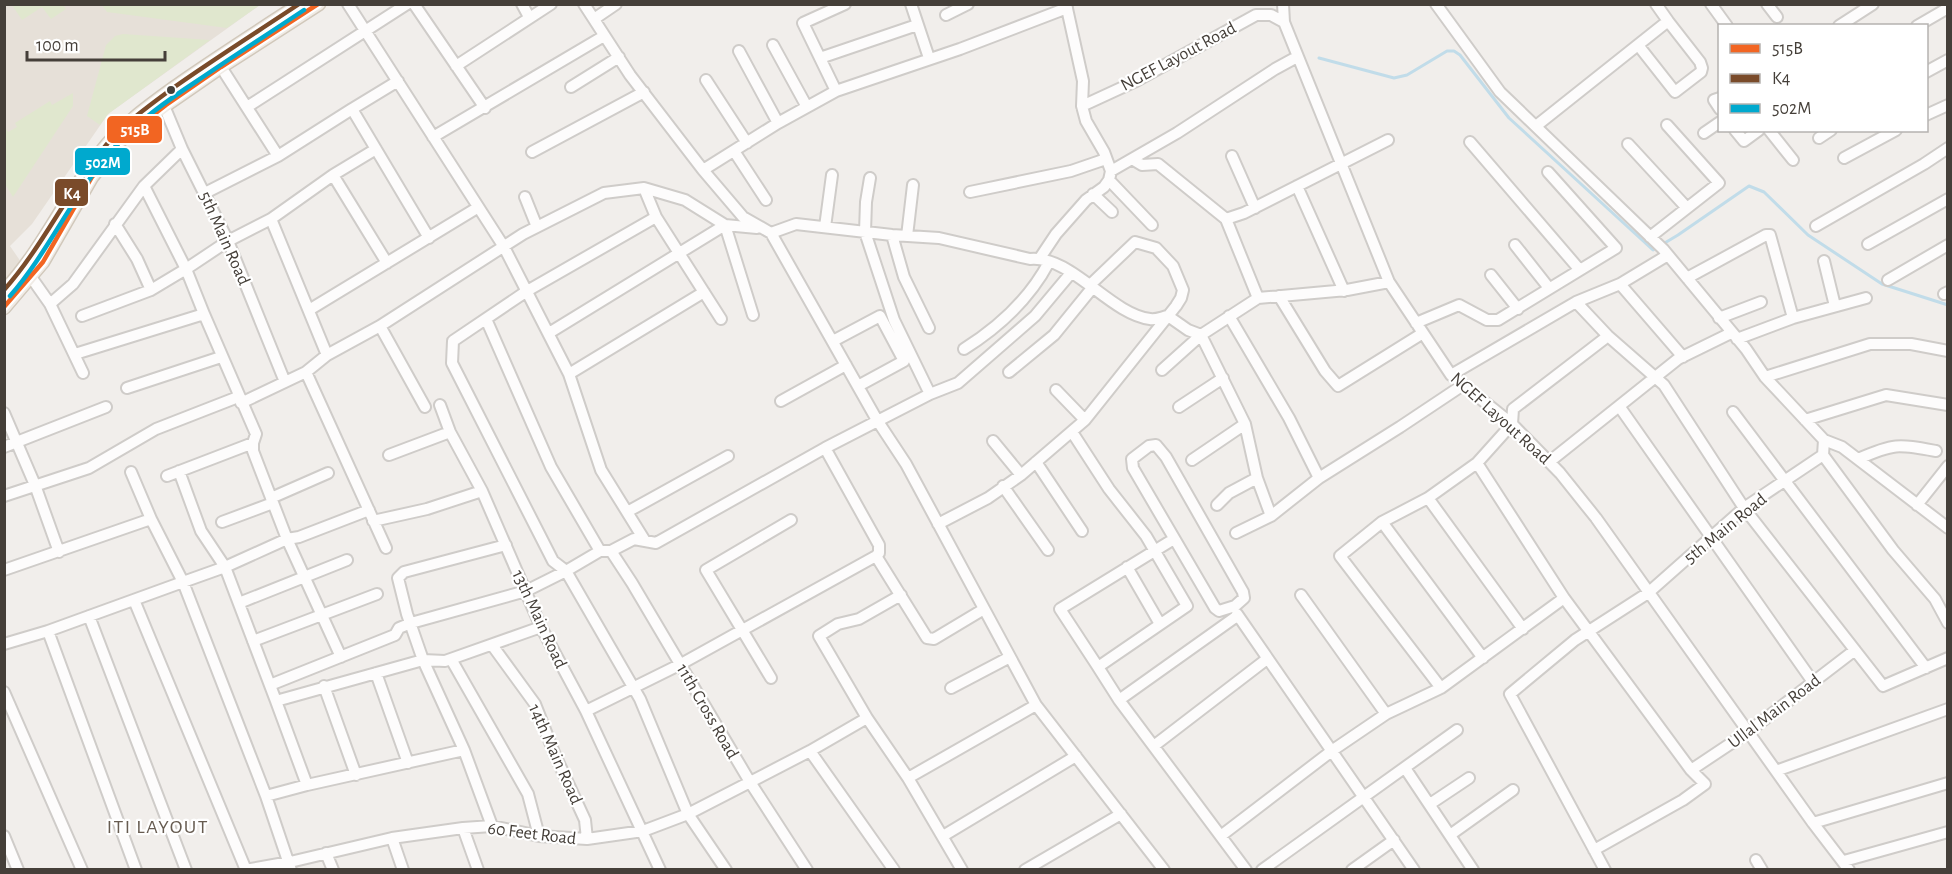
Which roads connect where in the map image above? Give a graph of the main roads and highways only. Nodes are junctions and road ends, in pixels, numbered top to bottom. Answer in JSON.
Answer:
{"nodes":[{"id":1,"x":300,"y":4,"type":"edge"},
{"id":2,"x":319,"y":4,"type":"edge"},
{"id":3,"x":163,"y":102,"type":"junction"},
{"id":4,"x":39,"y":258,"type":"junction"},
{"id":5,"x":4,"y":291,"type":"edge"},
{"id":6,"x":4,"y":308,"type":"edge"}],
"edges":[{"from":1,"to":3,"type":"main road"},
{"from":2,"to":3,"type":"main road"},
{"from":3,"to":4,"type":"main road"},
{"from":4,"to":5,"type":"main road"},
{"from":4,"to":6,"type":"main road"}]}
